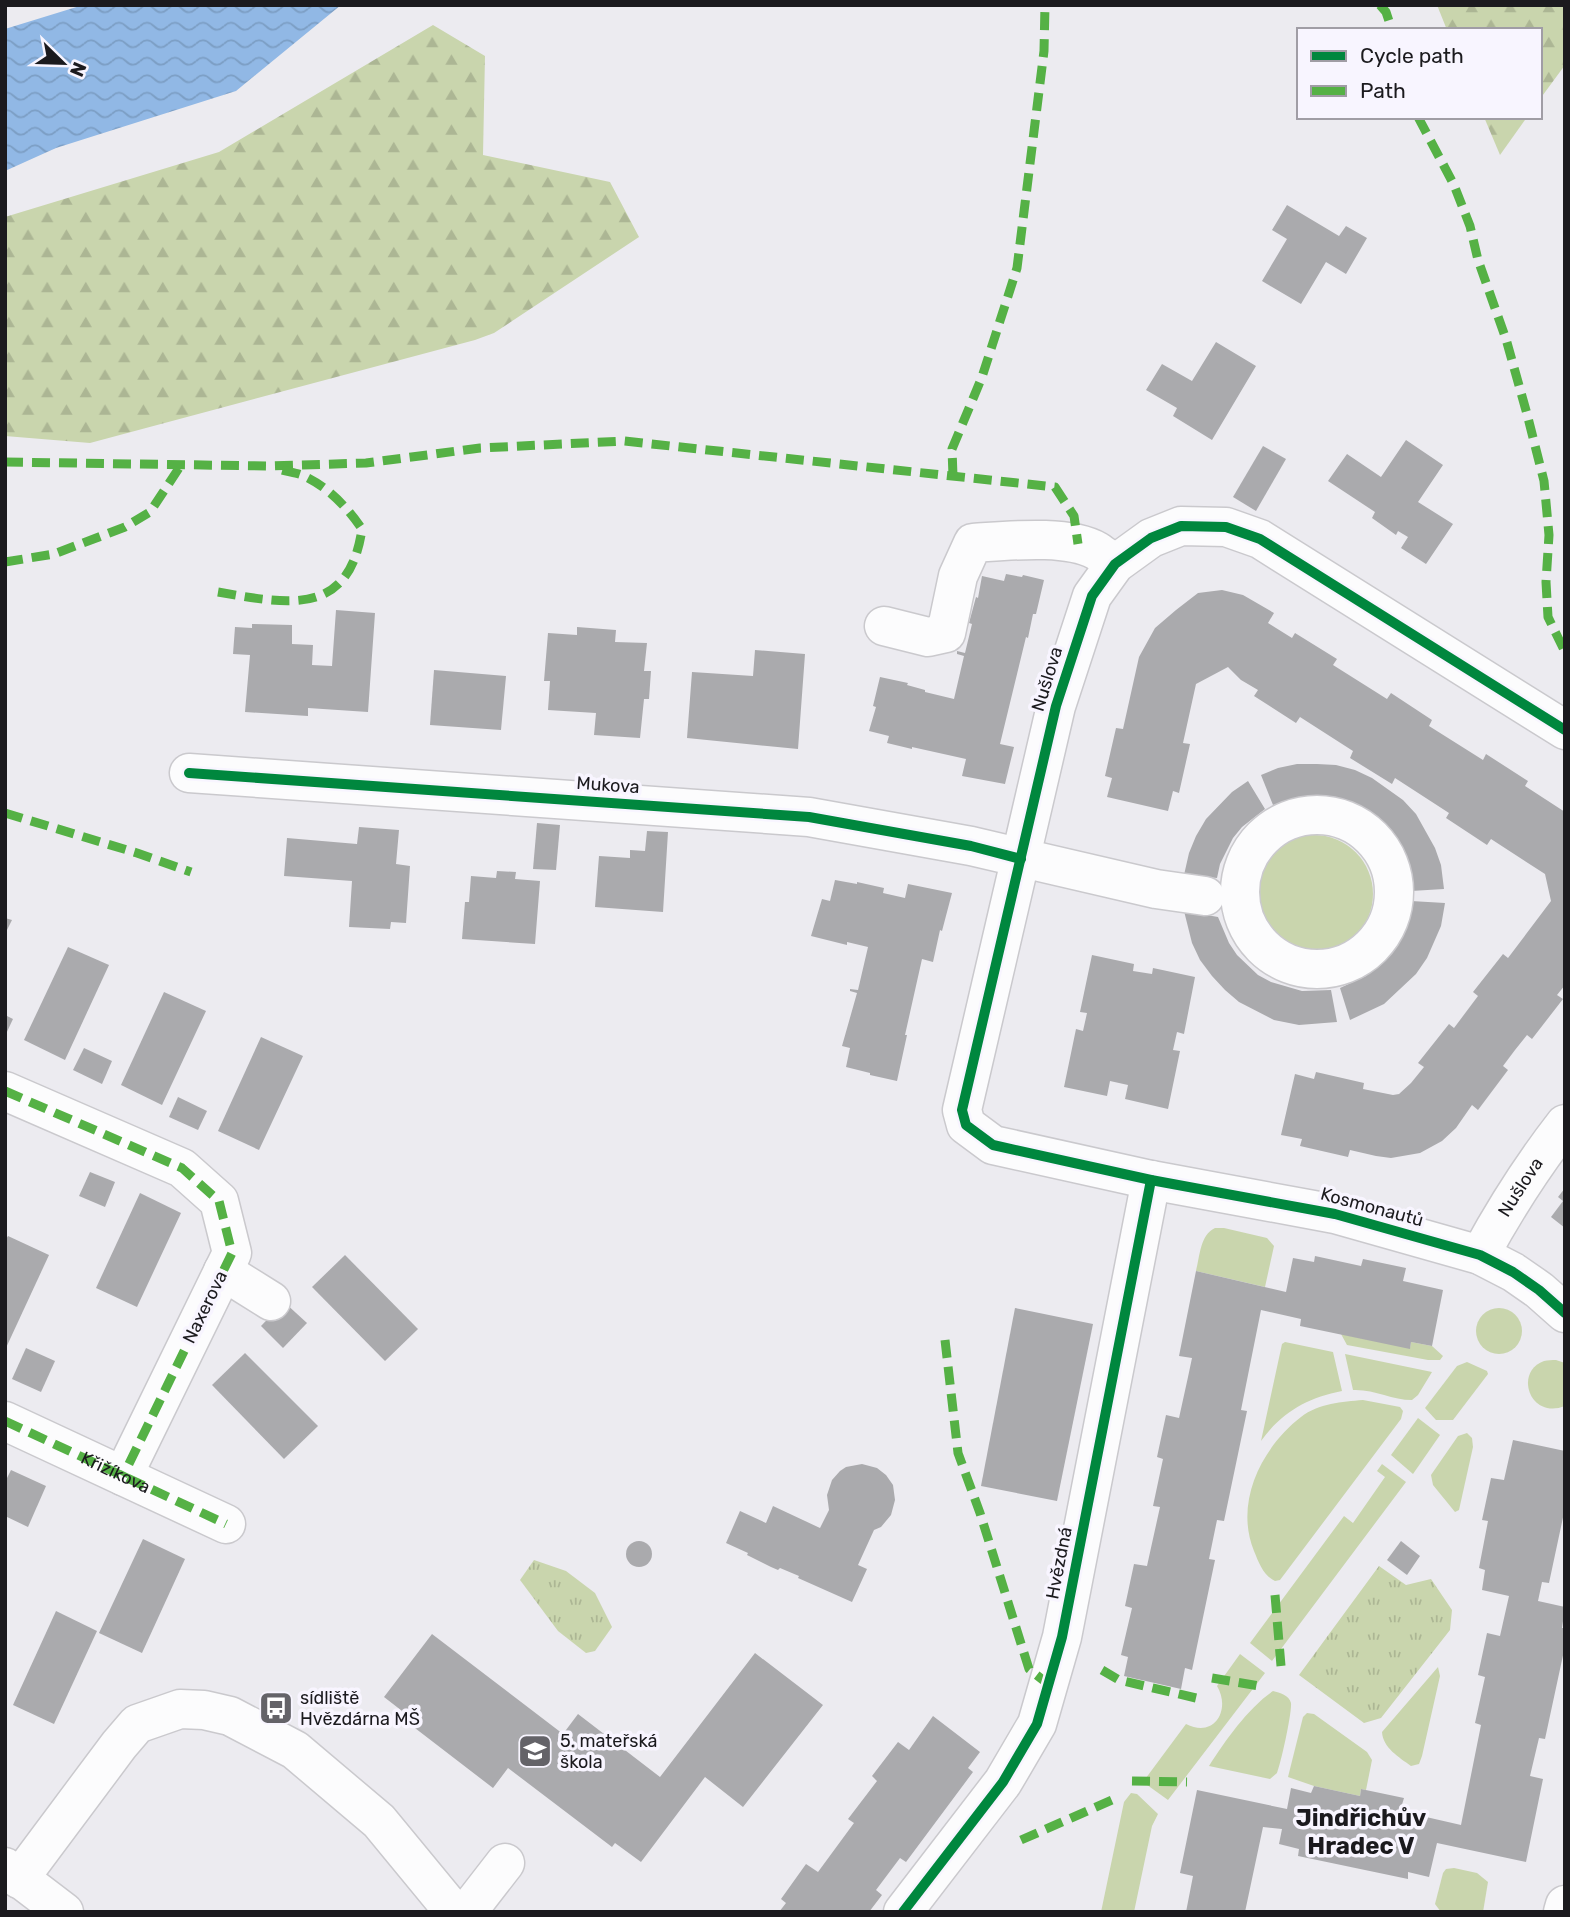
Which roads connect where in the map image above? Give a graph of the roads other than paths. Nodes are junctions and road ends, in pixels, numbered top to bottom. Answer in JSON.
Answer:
{"nodes":[{"id":1,"x":1115,"y":564,"type":"junction"},
{"id":2,"x":884,"y":626,"type":"dead end"},
{"id":3,"x":1565,"y":730,"type":"edge"},
{"id":4,"x":189,"y":773,"type":"dead end"},
{"id":5,"x":1021,"y":859,"type":"junction"},
{"id":6,"x":1221,"y":898,"type":"dead end"},
{"id":7,"x":5,"y":1091,"type":"edge"},
{"id":8,"x":1565,"y":1124,"type":"edge"},
{"id":9,"x":1152,"y":1180,"type":"junction"},
{"id":10,"x":1480,"y":1255,"type":"junction"},
{"id":11,"x":223,"y":1271,"type":"junction"},
{"id":12,"x":271,"y":1301,"type":"dead end"},
{"id":13,"x":1565,"y":1313,"type":"edge"},
{"id":14,"x":5,"y":1421,"type":"edge"},
{"id":15,"x":123,"y":1476,"type":"junction"},
{"id":16,"x":226,"y":1524,"type":"dead end"},
{"id":17,"x":505,"y":1863,"type":"dead end"},
{"id":18,"x":12,"y":1873,"type":"edge"},
{"id":19,"x":1565,"y":1905,"type":"edge"},
{"id":20,"x":64,"y":1912,"type":"edge"},
{"id":21,"x":454,"y":1912,"type":"edge"},
{"id":22,"x":467,"y":1912,"type":"edge"},
{"id":23,"x":903,"y":1912,"type":"edge"},
{"id":24,"x":1563,"y":1912,"type":"edge"}],
"edges":[{"from":1,"to":2,"type":"street"},
{"from":1,"to":3,"type":"street","name":"Nušlova"},
{"from":1,"to":5,"type":"street","name":"Nušlova"},
{"from":4,"to":5,"type":"street","name":"Mukova"},
{"from":5,"to":6,"type":"street","name":"Mukova"},
{"from":5,"to":9,"type":"street","name":"Nušlova"},
{"from":7,"to":11,"type":"street","name":"Naxerova"},
{"from":8,"to":10,"type":"street","name":"Nušlova"},
{"from":9,"to":10,"type":"street","name":"Kosmonautů"},
{"from":9,"to":23,"type":"street","name":"Hvězdná"},
{"from":10,"to":13,"type":"street","name":"Kosmonautů"},
{"from":11,"to":12,"type":"street"},
{"from":11,"to":15,"type":"street","name":"Naxerova"},
{"from":14,"to":15,"type":"street","name":"Křižíkova"},
{"from":15,"to":16,"type":"street","name":"Křižíkova"},
{"from":17,"to":22,"type":"street"},
{"from":18,"to":20,"type":"street"},
{"from":18,"to":21,"type":"street"},
{"from":19,"to":24,"type":"street"}]}
